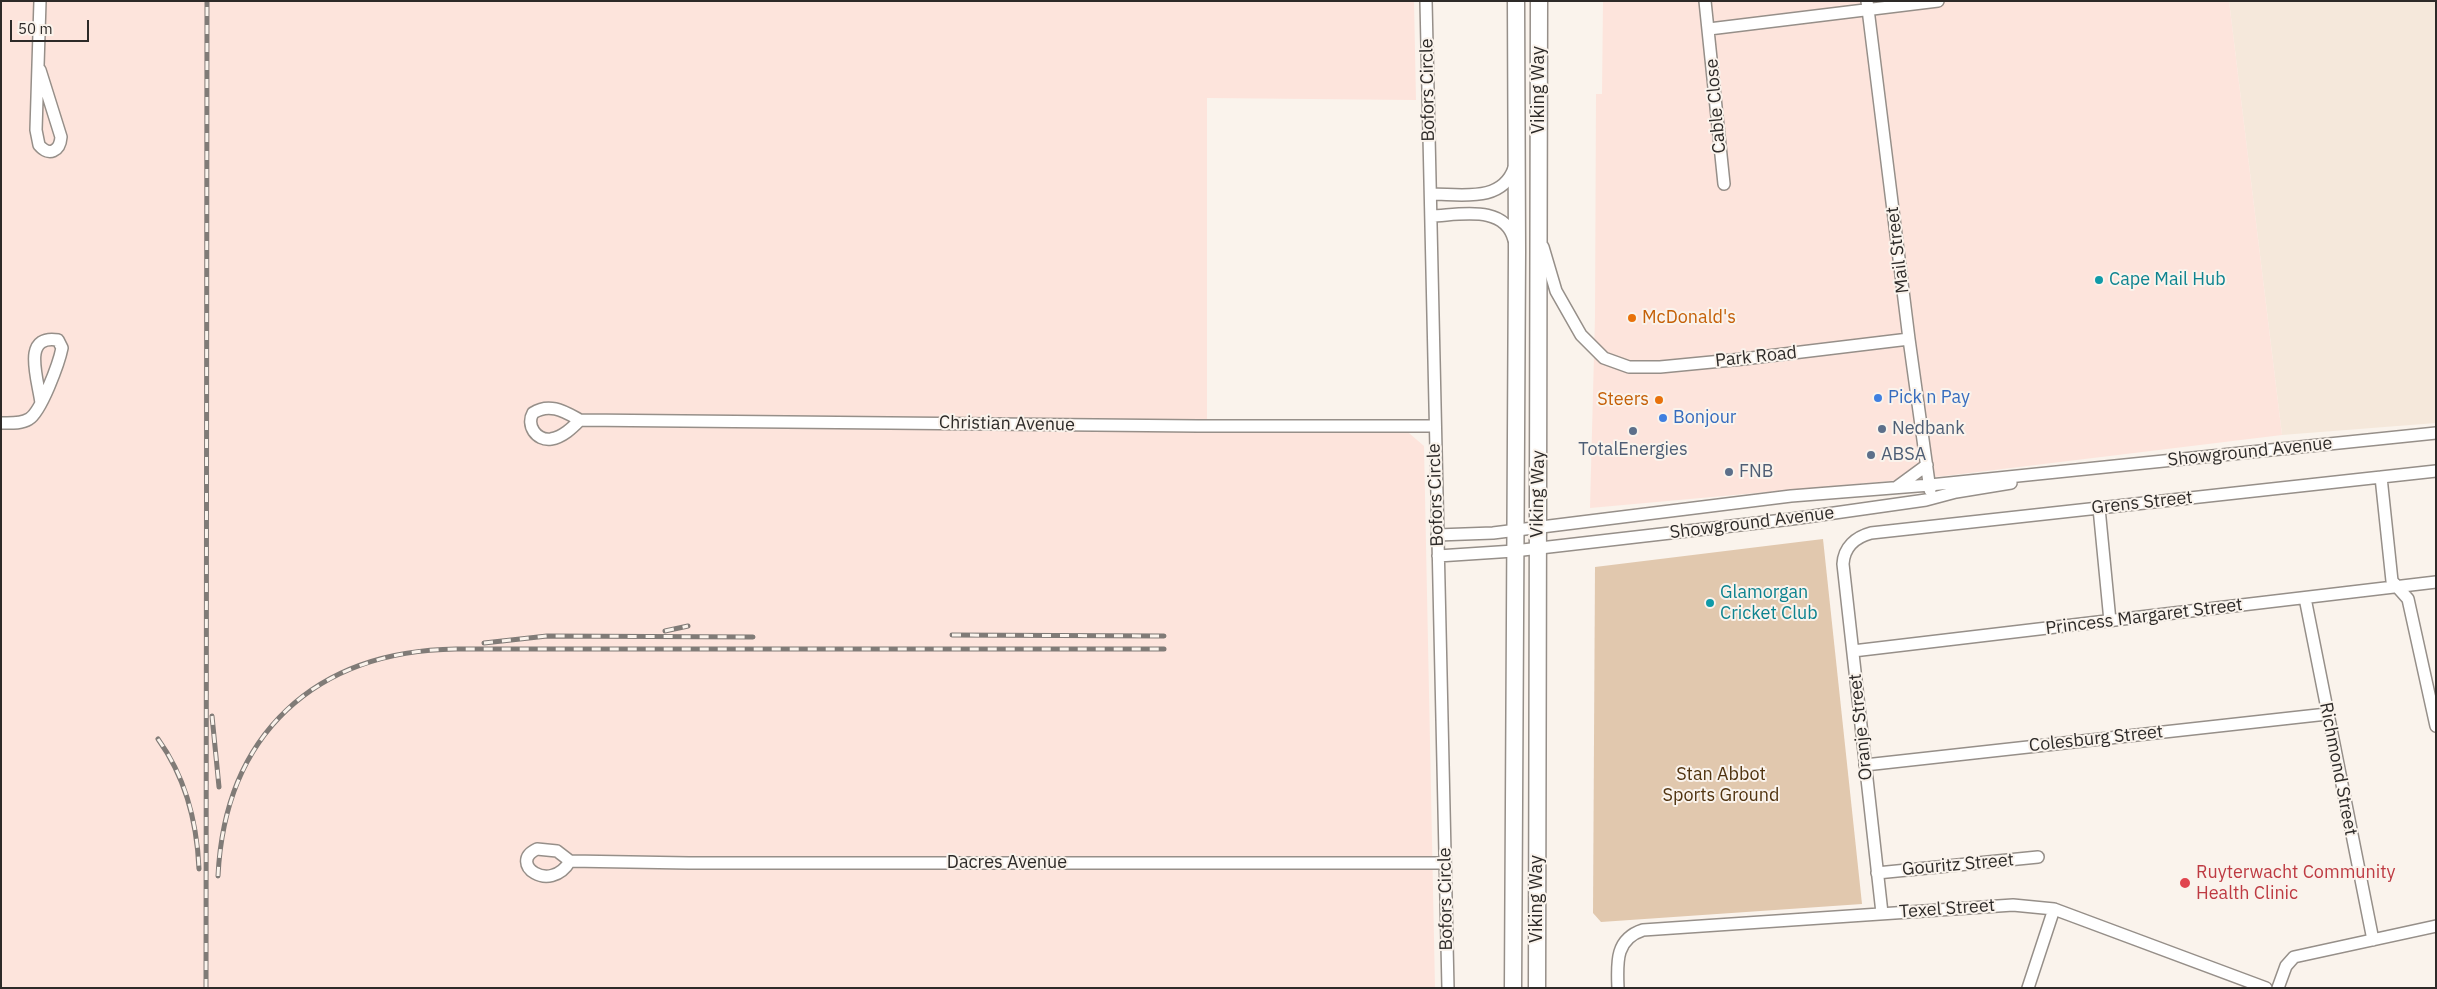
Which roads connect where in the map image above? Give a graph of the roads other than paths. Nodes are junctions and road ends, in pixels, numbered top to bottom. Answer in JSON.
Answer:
{"nodes":[{"id":1,"x":40,"y":1,"type":"edge"},
{"id":2,"x":1426,"y":1,"type":"edge"},
{"id":3,"x":1516,"y":1,"type":"edge"},
{"id":4,"x":1539,"y":1,"type":"edge"},
{"id":5,"x":1705,"y":1,"type":"edge"},
{"id":6,"x":1938,"y":1,"type":"edge"},
{"id":7,"x":1868,"y":5,"type":"edge"},
{"id":8,"x":1709,"y":29,"type":"junction"},
{"id":9,"x":40,"y":70,"type":"junction"},
{"id":10,"x":1517,"y":158,"type":"junction"},
{"id":11,"x":1724,"y":184,"type":"dead end"},
{"id":12,"x":1431,"y":194,"type":"junction"},
{"id":13,"x":1431,"y":216,"type":"junction"},
{"id":14,"x":1538,"y":229,"type":"junction"},
{"id":15,"x":1517,"y":252,"type":"junction"},
{"id":16,"x":1909,"y":339,"type":"junction"},
{"id":17,"x":40,"y":403,"type":"junction"},
{"id":18,"x":580,"y":420,"type":"dead end"},
{"id":19,"x":1,"y":423,"type":"edge"},
{"id":20,"x":1434,"y":426,"type":"junction"},
{"id":21,"x":2436,"y":433,"type":"edge"},
{"id":22,"x":1927,"y":465,"type":"junction"},
{"id":23,"x":2064,"y":471,"type":"junction"},
{"id":24,"x":2436,"y":471,"type":"edge"},
{"id":25,"x":2382,"y":477,"type":"junction"},
{"id":26,"x":1930,"y":485,"type":"junction"},
{"id":27,"x":1896,"y":487,"type":"junction"},
{"id":28,"x":1931,"y":500,"type":"junction"},
{"id":29,"x":2099,"y":508,"type":"junction"},
{"id":30,"x":1538,"y":526,"type":"junction"},
{"id":31,"x":1514,"y":530,"type":"junction"},
{"id":32,"x":1438,"y":535,"type":"junction"},
{"id":33,"x":1851,"y":543,"type":"joint"},
{"id":34,"x":1537,"y":549,"type":"junction"},
{"id":35,"x":1514,"y":552,"type":"junction"},
{"id":36,"x":1438,"y":556,"type":"junction"},
{"id":37,"x":2436,"y":582,"type":"edge"},
{"id":38,"x":2396,"y":587,"type":"junction"},
{"id":39,"x":2304,"y":598,"type":"junction"},
{"id":40,"x":2110,"y":621,"type":"junction"},
{"id":41,"x":1853,"y":651,"type":"junction"},
{"id":42,"x":2327,"y":714,"type":"junction"},
{"id":43,"x":2436,"y":726,"type":"edge"},
{"id":44,"x":1866,"y":764,"type":"junction"},
{"id":45,"x":2038,"y":857,"type":"dead end"},
{"id":46,"x":570,"y":861,"type":"dead end"},
{"id":47,"x":1445,"y":863,"type":"junction"},
{"id":48,"x":1878,"y":873,"type":"junction"},
{"id":49,"x":2054,"y":909,"type":"junction"},
{"id":50,"x":1882,"y":913,"type":"junction"},
{"id":51,"x":2436,"y":926,"type":"edge"},
{"id":52,"x":2373,"y":940,"type":"junction"},
{"id":53,"x":1448,"y":988,"type":"edge"},
{"id":54,"x":1513,"y":988,"type":"edge"},
{"id":55,"x":1537,"y":988,"type":"edge"},
{"id":56,"x":1618,"y":988,"type":"edge"},
{"id":57,"x":2028,"y":988,"type":"edge"},
{"id":58,"x":2266,"y":988,"type":"edge"},
{"id":59,"x":2278,"y":988,"type":"edge"}],
"edges":[{"from":1,"to":9,"type":"street"},
{"from":2,"to":12,"type":"street","name":"Bofors Circle"},
{"from":3,"to":10,"type":"main road","name":"Viking Way"},
{"from":4,"to":14,"type":"main road","name":"Viking Way"},
{"from":5,"to":8,"type":"street","name":"Cable Close"},
{"from":6,"to":7,"type":"street"},
{"from":7,"to":8,"type":"street"},
{"from":7,"to":16,"type":"street","name":"Mail Street"},
{"from":8,"to":11,"type":"street","name":"Cable Close"},
{"from":9,"to":9,"type":"street"},
{"from":10,"to":12,"type":"street"},
{"from":10,"to":15,"type":"main road","name":"Viking Way"},
{"from":12,"to":13,"type":"street","name":"Bofors Circle"},
{"from":13,"to":15,"type":"street"},
{"from":13,"to":20,"type":"street","name":"Bofors Circle"},
{"from":14,"to":16,"type":"street","name":"Park Road"},
{"from":14,"to":30,"type":"main road","name":"Viking Way"},
{"from":15,"to":31,"type":"main road","name":"Viking Way"},
{"from":16,"to":22,"type":"street","name":"Mail Street"},
{"from":17,"to":17,"type":"street"},
{"from":17,"to":19,"type":"street"},
{"from":18,"to":20,"type":"street","name":"Christian Avenue"},
{"from":20,"to":32,"type":"street","name":"Bofors Circle"},
{"from":21,"to":23,"type":"street","name":"Showground Avenue"},
{"from":22,"to":26,"type":"street","name":"Mail Street"},
{"from":22,"to":27,"type":"street"},
{"from":23,"to":26,"type":"street","name":"Showground Avenue"},
{"from":23,"to":28,"type":"street","name":"Showground Avenue"},
{"from":24,"to":25,"type":"street","name":"Grens Street"},
{"from":25,"to":29,"type":"street","name":"Grens Street"},
{"from":25,"to":38,"type":"street"},
{"from":26,"to":27,"type":"street","name":"Showground Avenue"},
{"from":26,"to":28,"type":"street","name":"Mail Street"},
{"from":27,"to":30,"type":"street","name":"Showground Avenue"},
{"from":28,"to":34,"type":"street","name":"Showground Avenue"},
{"from":29,"to":33,"type":"street","name":"Grens Street"},
{"from":29,"to":40,"type":"street"},
{"from":30,"to":31,"type":"street","name":"Showground Avenue"},
{"from":30,"to":34,"type":"main road","name":"Viking Way"},
{"from":31,"to":32,"type":"street","name":"Showground Avenue"},
{"from":31,"to":35,"type":"main road","name":"Viking Way"},
{"from":32,"to":36,"type":"street","name":"Bofors Circle"},
{"from":33,"to":41,"type":"street","name":"Oranje Street"},
{"from":34,"to":35,"type":"street","name":"Showground Avenue"},
{"from":34,"to":55,"type":"main road","name":"Viking Way"},
{"from":35,"to":36,"type":"street","name":"Showground Avenue"},
{"from":35,"to":54,"type":"main road","name":"Viking Way"},
{"from":36,"to":47,"type":"street","name":"Bofors Circle"},
{"from":37,"to":38,"type":"street","name":"Princess Margaret Street"},
{"from":38,"to":39,"type":"street","name":"Princess Margaret Street"},
{"from":38,"to":43,"type":"street"},
{"from":39,"to":40,"type":"street","name":"Princess Margaret Street"},
{"from":39,"to":42,"type":"street","name":"Richmond Street"},
{"from":40,"to":41,"type":"street","name":"Princess Margaret Street"},
{"from":41,"to":44,"type":"street","name":"Oranje Street"},
{"from":42,"to":44,"type":"street","name":"Colesburg Street"},
{"from":42,"to":52,"type":"street","name":"Richmond Street"},
{"from":44,"to":48,"type":"street","name":"Oranje Street"},
{"from":45,"to":48,"type":"street","name":"Gouritz Street"},
{"from":46,"to":47,"type":"street","name":"Dacres Avenue"},
{"from":47,"to":53,"type":"street","name":"Bofors Circle"},
{"from":48,"to":50,"type":"street","name":"Oranje Street"},
{"from":49,"to":50,"type":"street","name":"Texel Street"},
{"from":49,"to":57,"type":"street"},
{"from":49,"to":58,"type":"street","name":"Texel Street"},
{"from":50,"to":56,"type":"street","name":"Texel Street"},
{"from":51,"to":52,"type":"street"},
{"from":52,"to":59,"type":"street"}]}
